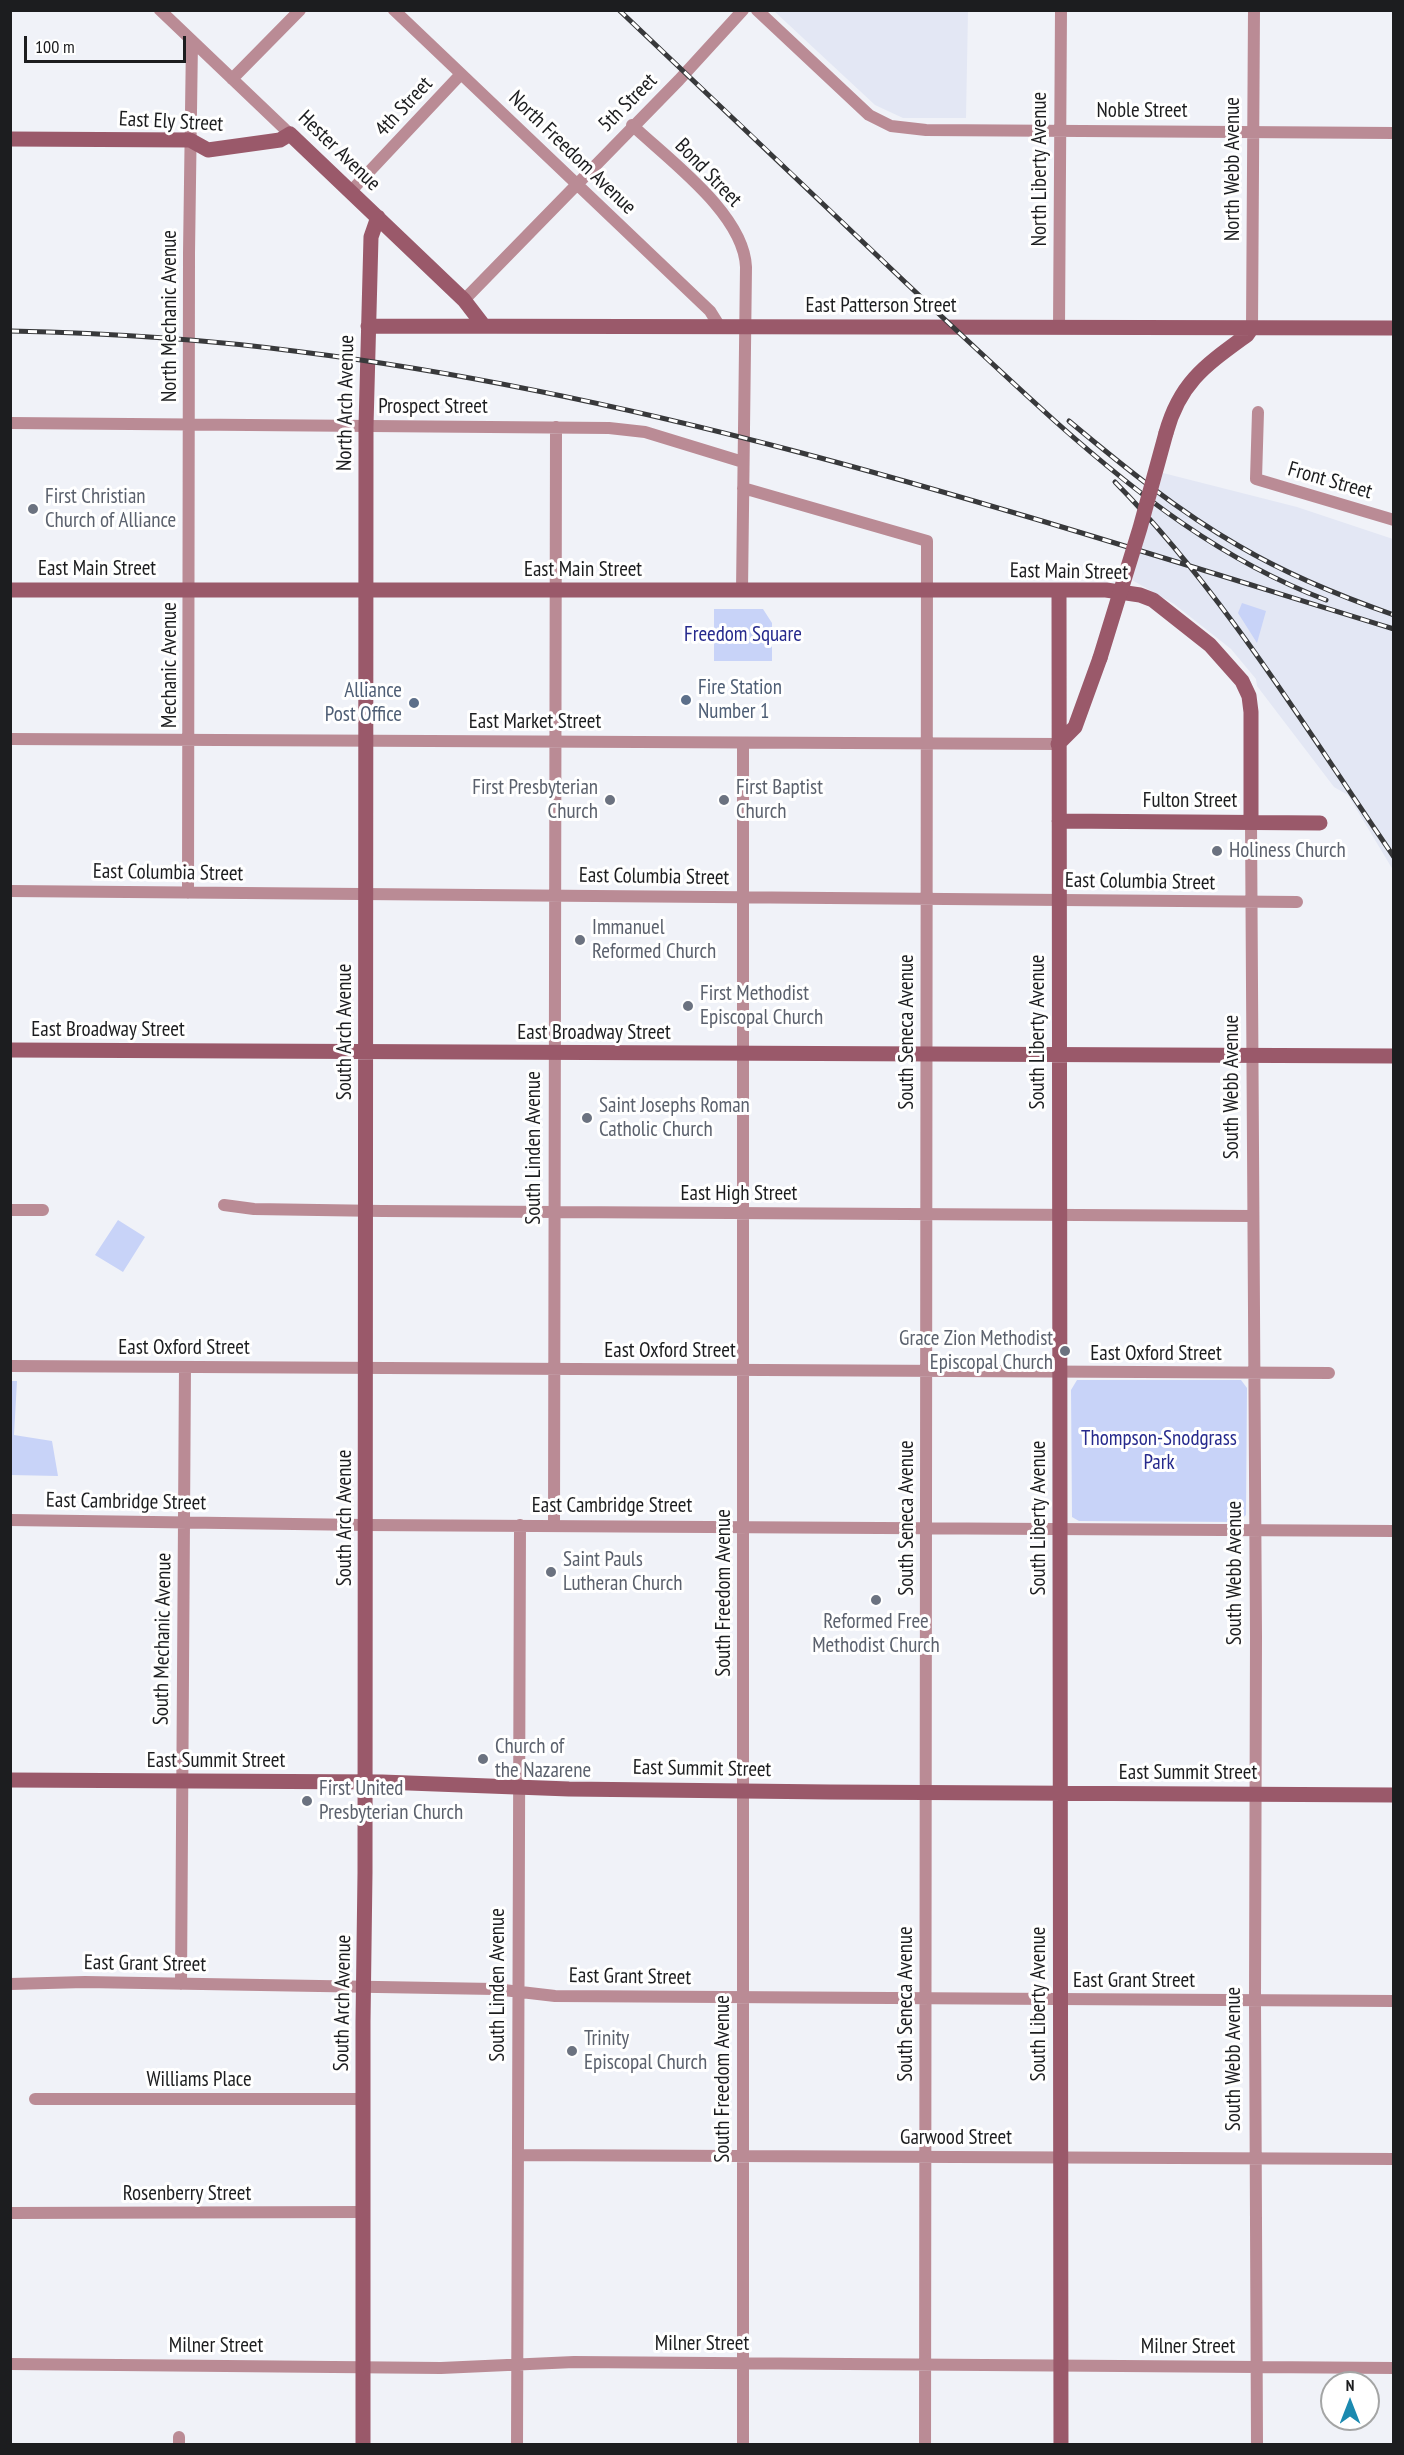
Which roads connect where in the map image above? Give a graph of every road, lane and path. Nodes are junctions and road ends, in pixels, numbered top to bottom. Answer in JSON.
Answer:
{"nodes":[{"id":1,"x":160,"y":10,"type":"edge"},
{"id":2,"x":279,"y":10,"type":"edge"},
{"id":3,"x":300,"y":10,"type":"edge"},
{"id":4,"x":394,"y":10,"type":"edge"},
{"id":5,"x":742,"y":10,"type":"edge"},
{"id":6,"x":757,"y":10,"type":"edge"},
{"id":7,"x":1061,"y":10,"type":"edge"},
{"id":8,"x":1254,"y":10,"type":"edge"},
{"id":9,"x":290,"y":20,"type":"junction"},
{"id":10,"x":192,"y":41,"type":"junction"},
{"id":11,"x":461,"y":74,"type":"junction"},
{"id":12,"x":232,"y":79,"type":"junction"},
{"id":13,"x":632,"y":125,"type":"junction"},
{"id":14,"x":1060,"y":130,"type":"junction"},
{"id":15,"x":1253,"y":131,"type":"junction"},
{"id":16,"x":1394,"y":133,"type":"edge"},
{"id":17,"x":290,"y":134,"type":"junction"},
{"id":18,"x":10,"y":139,"type":"edge"},
{"id":19,"x":190,"y":140,"type":"junction"},
{"id":20,"x":576,"y":184,"type":"junction"},
{"id":21,"x":351,"y":191,"type":"junction"},
{"id":22,"x":378,"y":217,"type":"junction"},
{"id":23,"x":464,"y":300,"type":"junction"},
{"id":24,"x":368,"y":326,"type":"junction"},
{"id":25,"x":484,"y":326,"type":"junction"},
{"id":26,"x":720,"y":327,"type":"junction"},
{"id":27,"x":744,"y":327,"type":"junction"},
{"id":28,"x":1059,"y":328,"type":"junction"},
{"id":29,"x":1252,"y":328,"type":"junction"},
{"id":30,"x":1394,"y":328,"type":"edge"},
{"id":31,"x":1258,"y":412,"type":"dead end"},
{"id":32,"x":10,"y":423,"type":"edge"},
{"id":33,"x":189,"y":424,"type":"junction"},
{"id":34,"x":366,"y":426,"type":"junction"},
{"id":35,"x":556,"y":427,"type":"junction"},
{"id":36,"x":743,"y":462,"type":"junction"},
{"id":37,"x":743,"y":488,"type":"junction"},
{"id":38,"x":1394,"y":520,"type":"edge"},
{"id":39,"x":10,"y":590,"type":"edge"},
{"id":40,"x":189,"y":591,"type":"junction"},
{"id":41,"x":367,"y":591,"type":"junction"},
{"id":42,"x":554,"y":591,"type":"junction"},
{"id":43,"x":742,"y":591,"type":"junction"},
{"id":44,"x":927,"y":591,"type":"junction"},
{"id":45,"x":1059,"y":591,"type":"junction"},
{"id":46,"x":1153,"y":600,"type":"joint"},
{"id":47,"x":10,"y":740,"type":"edge"},
{"id":48,"x":189,"y":740,"type":"junction"},
{"id":49,"x":367,"y":741,"type":"junction"},
{"id":50,"x":555,"y":742,"type":"junction"},
{"id":51,"x":743,"y":742,"type":"junction"},
{"id":52,"x":926,"y":743,"type":"junction"},
{"id":53,"x":1059,"y":744,"type":"junction"},
{"id":54,"x":1059,"y":821,"type":"junction"},
{"id":55,"x":1251,"y":822,"type":"junction"},
{"id":56,"x":1320,"y":823,"type":"dead end"},
{"id":57,"x":10,"y":891,"type":"edge"},
{"id":58,"x":188,"y":893,"type":"junction"},
{"id":59,"x":367,"y":894,"type":"junction"},
{"id":60,"x":555,"y":896,"type":"junction"},
{"id":61,"x":743,"y":898,"type":"junction"},
{"id":62,"x":927,"y":899,"type":"junction"},
{"id":63,"x":1059,"y":900,"type":"junction"},
{"id":64,"x":1252,"y":902,"type":"junction"},
{"id":65,"x":1298,"y":902,"type":"dead end"},
{"id":66,"x":10,"y":1050,"type":"edge"},
{"id":67,"x":366,"y":1053,"type":"junction"},
{"id":68,"x":554,"y":1054,"type":"junction"},
{"id":69,"x":743,"y":1055,"type":"junction"},
{"id":70,"x":926,"y":1055,"type":"junction"},
{"id":71,"x":1059,"y":1056,"type":"junction"},
{"id":72,"x":1394,"y":1056,"type":"edge"},
{"id":73,"x":1253,"y":1057,"type":"junction"},
{"id":74,"x":224,"y":1205,"type":"dead end"},
{"id":75,"x":10,"y":1210,"type":"edge"},
{"id":76,"x":43,"y":1210,"type":"dead end"},
{"id":77,"x":366,"y":1211,"type":"junction"},
{"id":78,"x":554,"y":1213,"type":"junction"},
{"id":79,"x":743,"y":1214,"type":"junction"},
{"id":80,"x":926,"y":1214,"type":"junction"},
{"id":81,"x":1060,"y":1215,"type":"junction"},
{"id":82,"x":1254,"y":1216,"type":"junction"},
{"id":83,"x":10,"y":1366,"type":"edge"},
{"id":84,"x":185,"y":1368,"type":"junction"},
{"id":85,"x":366,"y":1369,"type":"junction"},
{"id":86,"x":554,"y":1371,"type":"junction"},
{"id":87,"x":743,"y":1371,"type":"junction"},
{"id":88,"x":926,"y":1372,"type":"junction"},
{"id":89,"x":1061,"y":1373,"type":"junction"},
{"id":90,"x":1329,"y":1373,"type":"dead end"},
{"id":91,"x":1254,"y":1374,"type":"junction"},
{"id":92,"x":10,"y":1520,"type":"edge"},
{"id":93,"x":184,"y":1523,"type":"junction"},
{"id":94,"x":365,"y":1525,"type":"junction"},
{"id":95,"x":520,"y":1525,"type":"junction"},
{"id":96,"x":554,"y":1525,"type":"junction"},
{"id":97,"x":744,"y":1526,"type":"junction"},
{"id":98,"x":927,"y":1528,"type":"junction"},
{"id":99,"x":1061,"y":1529,"type":"junction"},
{"id":100,"x":1256,"y":1530,"type":"junction"},
{"id":101,"x":1394,"y":1531,"type":"edge"},
{"id":102,"x":10,"y":1780,"type":"edge"},
{"id":103,"x":181,"y":1782,"type":"junction"},
{"id":104,"x":364,"y":1782,"type":"junction"},
{"id":105,"x":519,"y":1786,"type":"junction"},
{"id":106,"x":743,"y":1790,"type":"junction"},
{"id":107,"x":926,"y":1792,"type":"junction"},
{"id":108,"x":1060,"y":1794,"type":"junction"},
{"id":109,"x":1256,"y":1794,"type":"junction"},
{"id":110,"x":1394,"y":1795,"type":"edge"},
{"id":111,"x":10,"y":1984,"type":"edge"},
{"id":112,"x":181,"y":1984,"type":"junction"},
{"id":113,"x":364,"y":1988,"type":"junction"},
{"id":114,"x":517,"y":1993,"type":"junction"},
{"id":115,"x":743,"y":1998,"type":"junction"},
{"id":116,"x":926,"y":2000,"type":"junction"},
{"id":117,"x":1060,"y":2000,"type":"junction"},
{"id":118,"x":1255,"y":2001,"type":"junction"},
{"id":119,"x":1394,"y":2001,"type":"edge"},
{"id":120,"x":35,"y":2099,"type":"dead end"},
{"id":121,"x":363,"y":2099,"type":"junction"},
{"id":122,"x":518,"y":2155,"type":"junction"},
{"id":123,"x":742,"y":2156,"type":"junction"},
{"id":124,"x":925,"y":2157,"type":"junction"},
{"id":125,"x":1060,"y":2158,"type":"junction"},
{"id":126,"x":1256,"y":2159,"type":"junction"},
{"id":127,"x":1394,"y":2159,"type":"edge"},
{"id":128,"x":364,"y":2212,"type":"junction"},
{"id":129,"x":10,"y":2213,"type":"edge"},
{"id":130,"x":743,"y":2363,"type":"junction"},
{"id":131,"x":10,"y":2364,"type":"edge"},
{"id":132,"x":517,"y":2364,"type":"junction"},
{"id":133,"x":926,"y":2365,"type":"junction"},
{"id":134,"x":363,"y":2366,"type":"junction"},
{"id":135,"x":1060,"y":2366,"type":"junction"},
{"id":136,"x":1257,"y":2367,"type":"junction"},
{"id":137,"x":1394,"y":2368,"type":"edge"},
{"id":138,"x":363,"y":2445,"type":"edge"},
{"id":139,"x":517,"y":2445,"type":"edge"},
{"id":140,"x":742,"y":2445,"type":"edge"},
{"id":141,"x":925,"y":2445,"type":"edge"},
{"id":142,"x":1061,"y":2445,"type":"edge"},
{"id":143,"x":1257,"y":2445,"type":"edge"}],
"edges":[{"from":1,"to":10,"type":"street","name":"Hester Avenue"},
{"from":2,"to":9,"type":"street"},
{"from":3,"to":9,"type":"street"},
{"from":4,"to":11,"type":"street","name":"North Freedom Avenue"},
{"from":5,"to":13,"type":"street","name":"5th Street"},
{"from":6,"to":14,"type":"street","name":"Noble Street"},
{"from":7,"to":14,"type":"street","name":"North Liberty Avenue"},
{"from":8,"to":15,"type":"street","name":"North Webb Avenue"},
{"from":9,"to":12,"type":"street"},
{"from":10,"to":12,"type":"street","name":"Hester Avenue"},
{"from":10,"to":19,"type":"street","name":"North Mechanic Avenue"},
{"from":11,"to":20,"type":"street","name":"North Freedom Avenue"},
{"from":11,"to":21,"type":"street","name":"4th Street"},
{"from":12,"to":17,"type":"street","name":"Hester Avenue"},
{"from":13,"to":20,"type":"street","name":"5th Street"},
{"from":13,"to":27,"type":"street","name":"Bond Street"},
{"from":14,"to":15,"type":"street","name":"Noble Street"},
{"from":14,"to":28,"type":"street","name":"North Liberty Avenue"},
{"from":15,"to":16,"type":"street","name":"Noble Street"},
{"from":15,"to":29,"type":"street","name":"North Webb Avenue"},
{"from":17,"to":19,"type":"street","name":"East Ely Street"},
{"from":17,"to":21,"type":"street","name":"Hester Avenue"},
{"from":18,"to":19,"type":"street","name":"East Ely Street"},
{"from":19,"to":33,"type":"street","name":"North Mechanic Avenue"},
{"from":20,"to":23,"type":"street","name":"5th Street"},
{"from":20,"to":26,"type":"street","name":"North Freedom Avenue"},
{"from":21,"to":22,"type":"street","name":"Hester Avenue"},
{"from":22,"to":23,"type":"street","name":"Hester Avenue"},
{"from":22,"to":24,"type":"street","name":"North Arch Avenue"},
{"from":23,"to":25,"type":"street","name":"Hester Avenue"},
{"from":24,"to":25,"type":"street","name":"East Patterson Street"},
{"from":24,"to":34,"type":"street","name":"North Arch Avenue"},
{"from":25,"to":26,"type":"street","name":"East Patterson Street"},
{"from":26,"to":27,"type":"street","name":"East Patterson Street"},
{"from":27,"to":28,"type":"street","name":"East Patterson Street"},
{"from":27,"to":36,"type":"street"},
{"from":28,"to":29,"type":"street","name":"East Patterson Street"},
{"from":29,"to":30,"type":"street","name":"East Patterson Street"},
{"from":29,"to":53,"type":"street","bridge":true},
{"from":31,"to":38,"type":"street","name":"Front Street"},
{"from":32,"to":33,"type":"street","name":"Prospect Street"},
{"from":33,"to":34,"type":"street","name":"Prospect Street"},
{"from":33,"to":40,"type":"street","name":"North Mechanic Avenue"},
{"from":34,"to":35,"type":"street","name":"Prospect Street"},
{"from":34,"to":41,"type":"street","name":"North Arch Avenue"},
{"from":35,"to":36,"type":"street","name":"Prospect Street"},
{"from":35,"to":42,"type":"street","name":"South Linden Avenue"},
{"from":36,"to":37,"type":"street"},
{"from":37,"to":43,"type":"street"},
{"from":37,"to":44,"type":"street","name":"South Seneca Avenue"},
{"from":39,"to":40,"type":"street","name":"East Main Street"},
{"from":40,"to":41,"type":"street","name":"East Main Street"},
{"from":40,"to":48,"type":"street","name":"Mechanic Avenue"},
{"from":41,"to":42,"type":"street","name":"East Main Street"},
{"from":41,"to":49,"type":"street","name":"South Arch Avenue"},
{"from":42,"to":43,"type":"street","name":"East Main Street"},
{"from":42,"to":50,"type":"street","name":"South Linden Avenue"},
{"from":43,"to":44,"type":"street","name":"East Main Street"},
{"from":44,"to":45,"type":"street","name":"East Main Street"},
{"from":44,"to":52,"type":"street","name":"South Seneca Avenue"},
{"from":45,"to":46,"type":"street","name":"East Main Street"},
{"from":45,"to":53,"type":"street","name":"South Liberty Avenue"},
{"from":46,"to":55,"type":"street","name":"South Webb Avenue"},
{"from":47,"to":48,"type":"street","name":"East Market Street"},
{"from":48,"to":49,"type":"street","name":"East Market Street"},
{"from":48,"to":58,"type":"street"},
{"from":49,"to":50,"type":"street","name":"East Market Street"},
{"from":49,"to":59,"type":"street","name":"South Arch Avenue"},
{"from":50,"to":51,"type":"street","name":"East Market Street"},
{"from":50,"to":60,"type":"street","name":"South Linden Avenue"},
{"from":51,"to":52,"type":"street","name":"East Market Street"},
{"from":51,"to":61,"type":"street","name":"South Freedom Avenue"},
{"from":52,"to":53,"type":"street","name":"East Market Street"},
{"from":52,"to":62,"type":"street","name":"South Seneca Avenue"},
{"from":53,"to":54,"type":"street","name":"South Liberty Avenue"},
{"from":54,"to":55,"type":"street","name":"Fulton Street"},
{"from":54,"to":63,"type":"street","name":"South Liberty Avenue"},
{"from":55,"to":56,"type":"street","name":"Fulton Street"},
{"from":55,"to":64,"type":"street","name":"South Webb Avenue"},
{"from":57,"to":58,"type":"street","name":"East Columbia Street"},
{"from":58,"to":59,"type":"street","name":"East Columbia Street"},
{"from":59,"to":60,"type":"street","name":"East Columbia Street"},
{"from":59,"to":67,"type":"street","name":"South Arch Avenue"},
{"from":60,"to":61,"type":"street","name":"East Columbia Street"},
{"from":60,"to":68,"type":"street","name":"South Linden Avenue"},
{"from":61,"to":62,"type":"street","name":"East Columbia Street"},
{"from":61,"to":69,"type":"street","name":"South Freedom Avenue"},
{"from":62,"to":63,"type":"street","name":"East Columbia Street"},
{"from":62,"to":70,"type":"street","name":"South Seneca Avenue"},
{"from":63,"to":64,"type":"street","name":"East Columbia Street"},
{"from":63,"to":71,"type":"street","name":"South Liberty Avenue"},
{"from":64,"to":65,"type":"street","name":"East Columbia Street"},
{"from":64,"to":73,"type":"street","name":"South Webb Avenue"},
{"from":66,"to":67,"type":"street","name":"East Broadway Street"},
{"from":67,"to":68,"type":"street","name":"East Broadway Street"},
{"from":67,"to":77,"type":"street","name":"South Arch Avenue"},
{"from":68,"to":69,"type":"street","name":"East Broadway Street"},
{"from":68,"to":78,"type":"street","name":"South Linden Avenue"},
{"from":69,"to":70,"type":"street","name":"East Broadway Street"},
{"from":69,"to":79,"type":"street","name":"South Freedom Avenue"},
{"from":70,"to":71,"type":"street","name":"East Broadway Street"},
{"from":70,"to":80,"type":"street","name":"South Seneca Avenue"},
{"from":71,"to":73,"type":"street","name":"East Broadway Street"},
{"from":71,"to":81,"type":"street","name":"South Liberty Avenue"},
{"from":72,"to":73,"type":"street","name":"East Broadway Street"},
{"from":73,"to":82,"type":"street","name":"South Webb Avenue"},
{"from":74,"to":77,"type":"street","name":"East High Street"},
{"from":75,"to":76,"type":"street"},
{"from":77,"to":78,"type":"street","name":"East High Street"},
{"from":77,"to":85,"type":"street","name":"South Arch Avenue"},
{"from":78,"to":79,"type":"street","name":"East High Street"},
{"from":78,"to":86,"type":"street","name":"South Linden Avenue"},
{"from":79,"to":80,"type":"street","name":"East High Street"},
{"from":79,"to":87,"type":"street","name":"South Freedom Avenue"},
{"from":80,"to":81,"type":"street","name":"East High Street"},
{"from":80,"to":88,"type":"street","name":"South Seneca Avenue"},
{"from":81,"to":82,"type":"street","name":"East High Street"},
{"from":81,"to":89,"type":"street","name":"South Liberty Avenue"},
{"from":82,"to":91,"type":"street","name":"South Webb Avenue"},
{"from":83,"to":84,"type":"street","name":"East Oxford Street"},
{"from":84,"to":85,"type":"street","name":"East Oxford Street"},
{"from":84,"to":93,"type":"street","name":"South Mechanic Avenue"},
{"from":85,"to":86,"type":"street","name":"East Oxford Street"},
{"from":85,"to":94,"type":"street","name":"South Arch Avenue"},
{"from":86,"to":87,"type":"street","name":"East Oxford Street"},
{"from":86,"to":96,"type":"street","name":"South Linden Avenue"},
{"from":87,"to":88,"type":"street","name":"East Oxford Street"},
{"from":87,"to":97,"type":"street","name":"South Freedom Avenue"},
{"from":88,"to":89,"type":"street","name":"East Oxford Street"},
{"from":88,"to":98,"type":"street","name":"South Seneca Avenue"},
{"from":89,"to":91,"type":"street","name":"East Oxford Street"},
{"from":89,"to":99,"type":"street","name":"South Liberty Avenue"},
{"from":90,"to":91,"type":"street","name":"East Oxford Street"},
{"from":91,"to":100,"type":"street","name":"South Webb Avenue"},
{"from":92,"to":93,"type":"street","name":"East Cambridge Street"},
{"from":93,"to":94,"type":"street","name":"East Cambridge Street"},
{"from":93,"to":103,"type":"street","name":"South Mechanic Avenue"},
{"from":94,"to":95,"type":"street","name":"East Cambridge Street"},
{"from":94,"to":104,"type":"street","name":"South Arch Avenue"},
{"from":95,"to":96,"type":"street","name":"East Cambridge Street"},
{"from":95,"to":105,"type":"street","name":"South Linden Avenue"},
{"from":96,"to":97,"type":"street","name":"East Cambridge Street"},
{"from":97,"to":98,"type":"street","name":"East Cambridge Street"},
{"from":97,"to":106,"type":"street","name":"South Freedom Avenue"},
{"from":98,"to":99,"type":"street","name":"East Cambridge Street"},
{"from":98,"to":107,"type":"street","name":"South Seneca Avenue"},
{"from":99,"to":100,"type":"street","name":"East Cambridge Street"},
{"from":99,"to":108,"type":"street","name":"South Liberty Avenue"},
{"from":100,"to":101,"type":"street","name":"East Cambridge Street"},
{"from":100,"to":109,"type":"street","name":"South Webb Avenue"},
{"from":102,"to":103,"type":"street","name":"East Summit Street"},
{"from":103,"to":104,"type":"street","name":"East Summit Street"},
{"from":103,"to":112,"type":"street","name":"South Mechanic Avenue"},
{"from":104,"to":105,"type":"street","name":"East Summit Street"},
{"from":104,"to":113,"type":"street","name":"South Arch Avenue"},
{"from":105,"to":106,"type":"street","name":"East Summit Street"},
{"from":105,"to":114,"type":"street","name":"South Linden Avenue"},
{"from":106,"to":107,"type":"street","name":"East Summit Street"},
{"from":106,"to":115,"type":"street","name":"South Freedom Avenue"},
{"from":107,"to":108,"type":"street","name":"East Summit Street"},
{"from":107,"to":116,"type":"street","name":"South Seneca Avenue"},
{"from":108,"to":109,"type":"street","name":"East Summit Street"},
{"from":108,"to":117,"type":"street","name":"South Liberty Avenue"},
{"from":109,"to":110,"type":"street","name":"East Summit Street"},
{"from":109,"to":118,"type":"street","name":"South Webb Avenue"},
{"from":111,"to":112,"type":"street","name":"East Grant Street"},
{"from":112,"to":113,"type":"street","name":"East Grant Street"},
{"from":113,"to":114,"type":"street","name":"East Grant Street"},
{"from":113,"to":121,"type":"street","name":"South Arch Avenue"},
{"from":114,"to":115,"type":"street","name":"East Grant Street"},
{"from":114,"to":122,"type":"street","name":"South Linden Avenue"},
{"from":115,"to":116,"type":"street","name":"East Grant Street"},
{"from":115,"to":123,"type":"street","name":"South Freedom Avenue"},
{"from":116,"to":117,"type":"street","name":"East Grant Street"},
{"from":116,"to":124,"type":"street","name":"South Seneca Avenue"},
{"from":117,"to":118,"type":"street","name":"East Grant Street"},
{"from":117,"to":125,"type":"street","name":"South Liberty Avenue"},
{"from":118,"to":119,"type":"street","name":"East Grant Street"},
{"from":118,"to":126,"type":"street","name":"South Webb Avenue"},
{"from":120,"to":121,"type":"street","name":"Williams Place"},
{"from":121,"to":128,"type":"street","name":"South Arch Avenue"},
{"from":122,"to":123,"type":"street","name":"Garwood Street"},
{"from":122,"to":132,"type":"street","name":"South Linden Avenue"},
{"from":123,"to":124,"type":"street","name":"Garwood Street"},
{"from":123,"to":130,"type":"street","name":"South Freedom Avenue"},
{"from":124,"to":125,"type":"street","name":"Garwood Street"},
{"from":124,"to":133,"type":"street","name":"South Seneca Avenue"},
{"from":125,"to":126,"type":"street","name":"Garwood Street"},
{"from":125,"to":135,"type":"street","name":"South Liberty Avenue"},
{"from":126,"to":127,"type":"street","name":"Garwood Street"},
{"from":126,"to":136,"type":"street","name":"South Webb Avenue"},
{"from":128,"to":129,"type":"street","name":"Rosenberry Street"},
{"from":128,"to":134,"type":"street","name":"South Arch Avenue"},
{"from":130,"to":132,"type":"street","name":"Milner Street"},
{"from":130,"to":133,"type":"street","name":"Milner Street"},
{"from":130,"to":140,"type":"street","name":"South Freedom Avenue"},
{"from":131,"to":134,"type":"street","name":"Milner Street"},
{"from":132,"to":134,"type":"street","name":"Milner Street"},
{"from":132,"to":139,"type":"street","name":"South Linden Avenue"},
{"from":133,"to":135,"type":"street","name":"Milner Street"},
{"from":133,"to":141,"type":"street","name":"South Seneca Avenue"},
{"from":134,"to":138,"type":"street","name":"South Arch Avenue"},
{"from":135,"to":136,"type":"street","name":"Milner Street"},
{"from":135,"to":142,"type":"street","name":"South Liberty Avenue"},
{"from":136,"to":137,"type":"street","name":"Milner Street"},
{"from":136,"to":143,"type":"street","name":"South Webb Avenue"}]}
